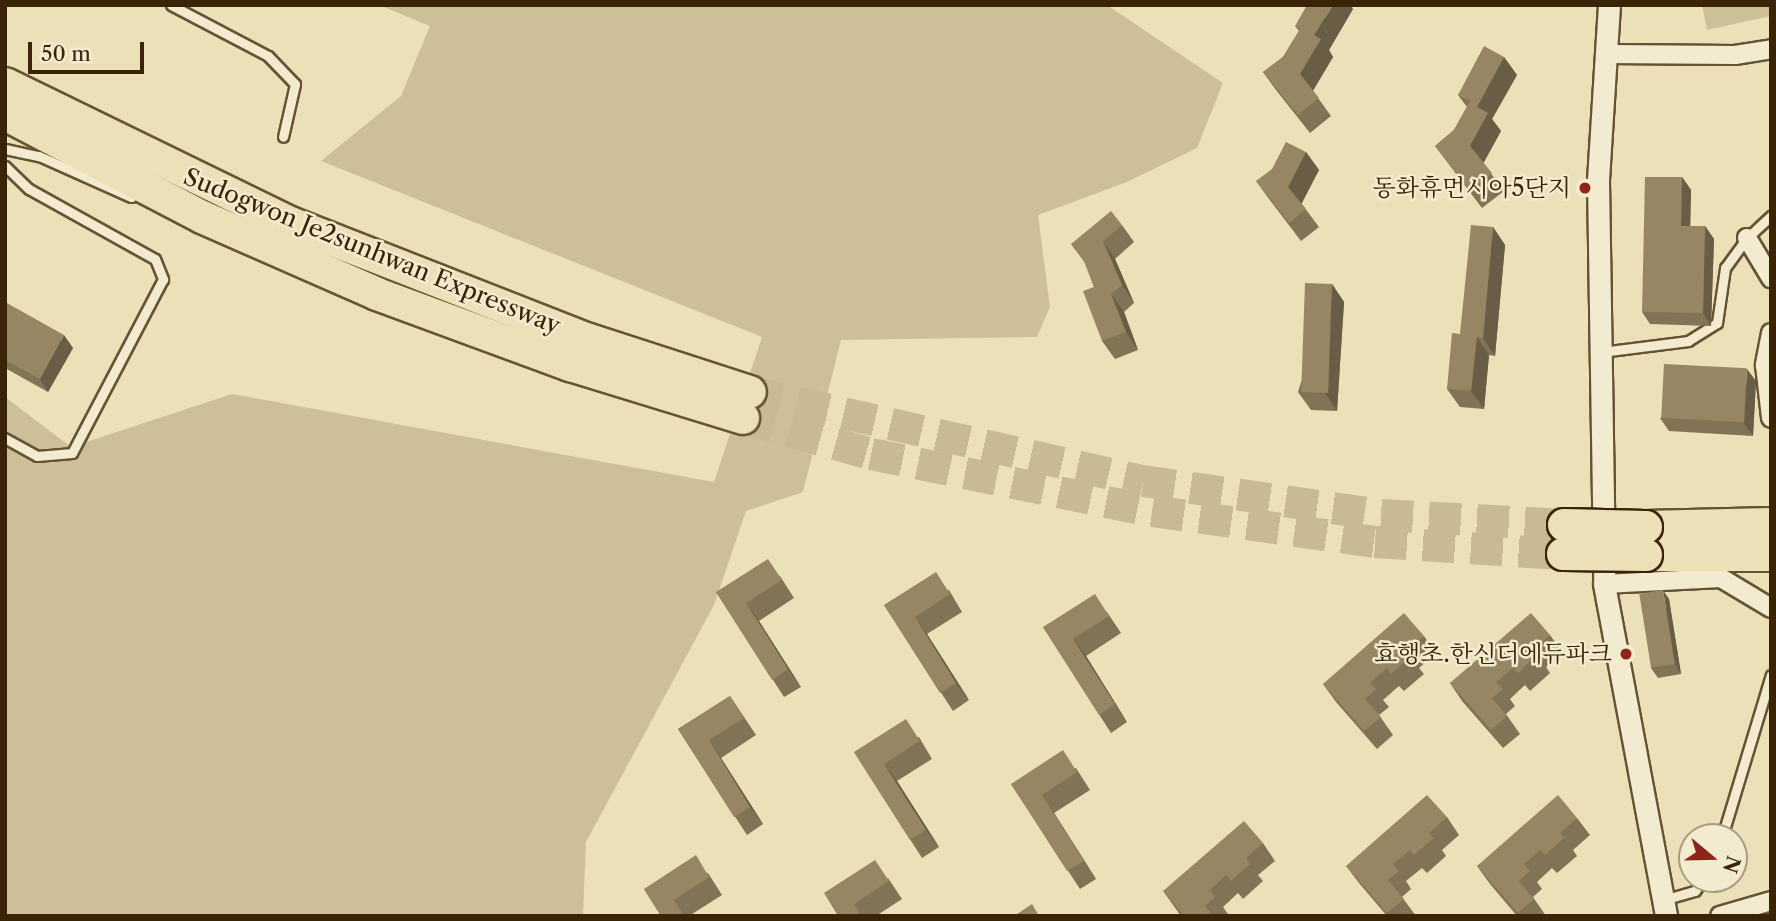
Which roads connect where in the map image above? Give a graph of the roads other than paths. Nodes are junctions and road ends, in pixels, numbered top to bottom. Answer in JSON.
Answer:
{"nodes":[{"id":1,"x":171,"y":5,"type":"edge"},
{"id":2,"x":1609,"y":5,"type":"edge"},
{"id":3,"x":1771,"y":49,"type":"edge"},
{"id":4,"x":1607,"y":54,"type":"junction"},
{"id":5,"x":5,"y":84,"type":"edge"},
{"id":6,"x":5,"y":114,"type":"edge"},
{"id":7,"x":283,"y":137,"type":"dead end"},
{"id":8,"x":5,"y":149,"type":"edge"},
{"id":9,"x":5,"y":166,"type":"edge"},
{"id":10,"x":136,"y":199,"type":"dead end"},
{"id":11,"x":173,"y":215,"type":"dead end"},
{"id":12,"x":1771,"y":216,"type":"edge"},
{"id":13,"x":248,"y":238,"type":"junction"},
{"id":14,"x":1747,"y":238,"type":"junction"},
{"id":15,"x":1771,"y":278,"type":"edge"},
{"id":16,"x":1771,"y":333,"type":"edge"},
{"id":17,"x":1601,"y":352,"type":"junction"},
{"id":18,"x":1771,"y":418,"type":"edge"},
{"id":19,"x":5,"y":438,"type":"edge"},
{"id":20,"x":1771,"y":524,"type":"edge"},
{"id":21,"x":1563,"y":539,"type":"tunnel mouth"},
{"id":22,"x":1646,"y":541,"type":"junction"},
{"id":23,"x":1771,"y":555,"type":"edge"},
{"id":24,"x":1604,"y":584,"type":"junction"},
{"id":25,"x":1771,"y":608,"type":"edge"},
{"id":26,"x":1771,"y":675,"type":"edge"},
{"id":27,"x":1726,"y":823,"type":"edge"},
{"id":28,"x":1691,"y":893,"type":"edge"},
{"id":29,"x":1771,"y":901,"type":"edge"},
{"id":30,"x":1665,"y":908,"type":"edge"},
{"id":31,"x":1720,"y":916,"type":"edge"}],
"edges":[{"from":1,"to":7,"type":"lane"},
{"from":2,"to":4,"type":"street"},
{"from":3,"to":4,"type":"street"},
{"from":4,"to":17,"type":"street"},
{"from":5,"to":13,"type":"highway","name":"Sudogwon Je2sunhwan Expressway"},
{"from":6,"to":13,"type":"highway","name":"Sudogwon Je2sunhwan Expressway"},
{"from":8,"to":10,"type":"lane"},
{"from":9,"to":19,"type":"lane"},
{"from":11,"to":13,"type":"lane"},
{"from":12,"to":14,"type":"lane"},
{"from":14,"to":15,"type":"street"},
{"from":14,"to":17,"type":"lane"},
{"from":16,"to":18,"type":"street"},
{"from":17,"to":24,"type":"street"},
{"from":20,"to":22,"type":"highway"},
{"from":21,"to":22,"type":"highway","bridge":true},
{"from":22,"to":23,"type":"highway"},
{"from":24,"to":25,"type":"street"},
{"from":24,"to":30,"type":"street"},
{"from":26,"to":27,"type":"lane"},
{"from":28,"to":30,"type":"lane"},
{"from":29,"to":31,"type":"street"}]}
